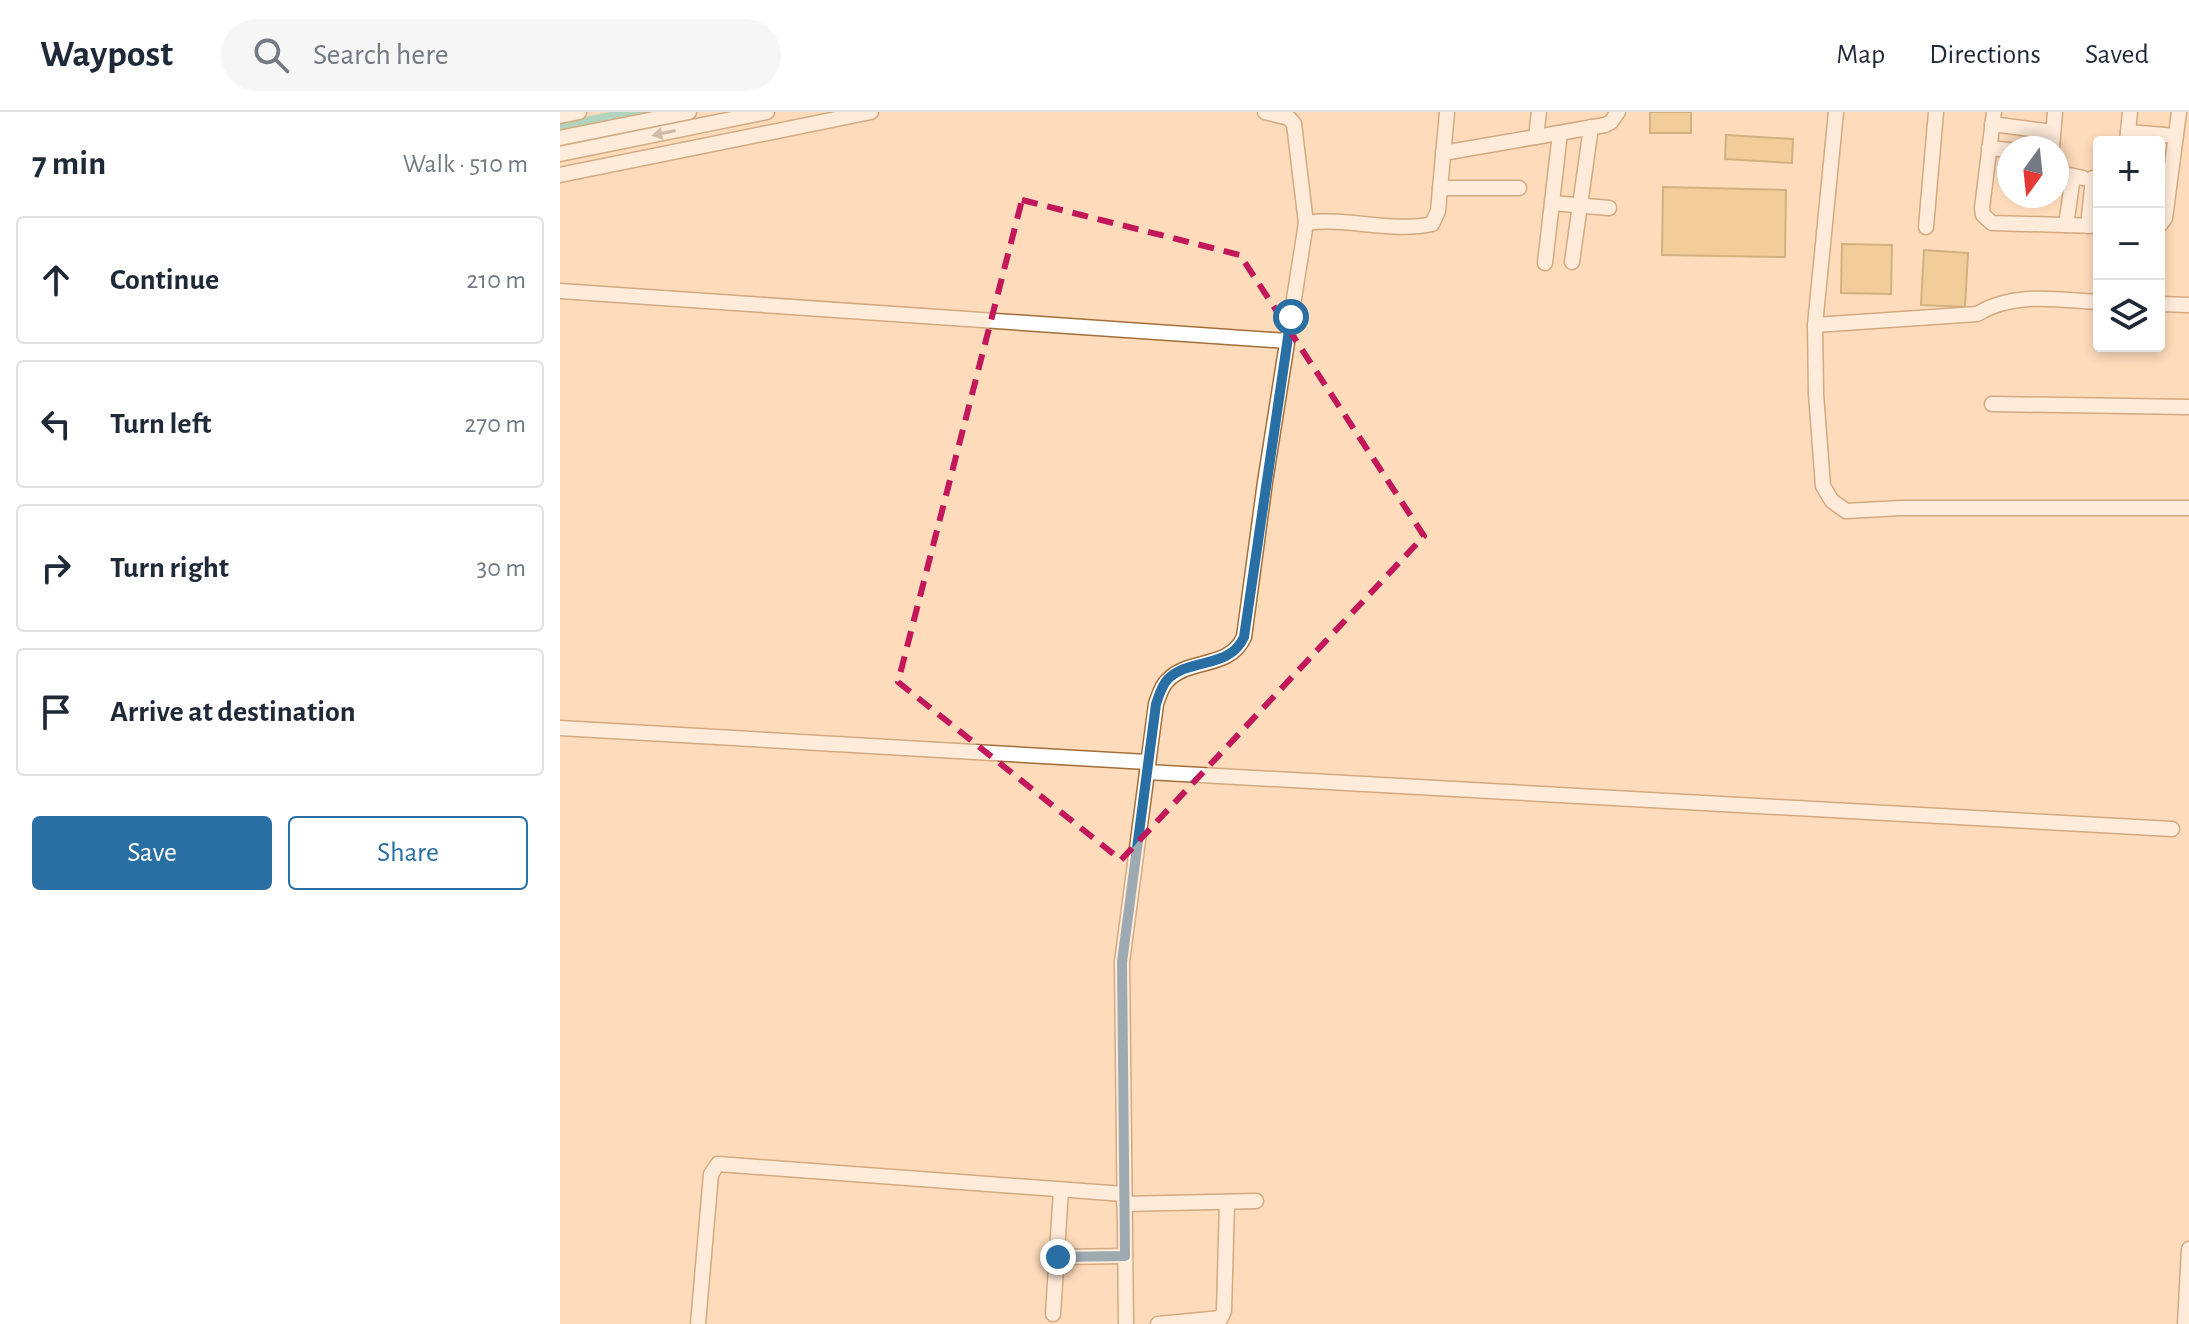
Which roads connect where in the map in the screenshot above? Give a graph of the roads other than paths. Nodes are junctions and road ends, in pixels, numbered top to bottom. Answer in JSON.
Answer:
{"nodes":[{"id":1,"x":579,"y":112,"type":"edge"},
{"id":2,"x":689,"y":112,"type":"edge"},
{"id":3,"x":767,"y":112,"type":"edge"},
{"id":4,"x":871,"y":112,"type":"edge"},
{"id":5,"x":1265,"y":112,"type":"edge"},
{"id":6,"x":1447,"y":112,"type":"edge"},
{"id":7,"x":1539,"y":112,"type":"edge"},
{"id":8,"x":1618,"y":112,"type":"edge"},
{"id":9,"x":1836,"y":112,"type":"edge"},
{"id":10,"x":1936,"y":112,"type":"edge"},
{"id":11,"x":2055,"y":112,"type":"edge"},
{"id":12,"x":2130,"y":112,"type":"edge"},
{"id":13,"x":2179,"y":112,"type":"edge"},
{"id":14,"x":560,"y":116,"type":"edge"},
{"id":15,"x":1993,"y":118,"type":"edge"},
{"id":16,"x":1591,"y":127,"type":"junction"},
{"id":17,"x":2053,"y":132,"type":"junction"},
{"id":18,"x":1560,"y":133,"type":"junction"},
{"id":19,"x":2053,"y":136,"type":"edge"},
{"id":20,"x":2128,"y":136,"type":"edge"},
{"id":21,"x":2165,"y":136,"type":"edge"},
{"id":22,"x":2176,"y":136,"type":"junction"},
{"id":23,"x":1536,"y":137,"type":"junction"},
{"id":24,"x":560,"y":138,"type":"edge"},
{"id":25,"x":1989,"y":148,"type":"junction"},
{"id":26,"x":1997,"y":149,"type":"edge"},
{"id":27,"x":1443,"y":153,"type":"junction"},
{"id":28,"x":560,"y":154,"type":"edge"},
{"id":29,"x":2166,"y":156,"type":"edge"},
{"id":30,"x":560,"y":175,"type":"edge"},
{"id":31,"x":2069,"y":175,"type":"edge"},
{"id":32,"x":2073,"y":177,"type":"junction"},
{"id":33,"x":2093,"y":178,"type":"edge"},
{"id":34,"x":1440,"y":188,"type":"junction"},
{"id":35,"x":1519,"y":188,"type":"dead end"},
{"id":36,"x":1552,"y":203,"type":"junction"},
{"id":37,"x":1580,"y":205,"type":"junction"},
{"id":38,"x":1609,"y":208,"type":"dead end"},
{"id":39,"x":2165,"y":218,"type":"edge"},
{"id":40,"x":1306,"y":223,"type":"junction"},
{"id":41,"x":2066,"y":225,"type":"junction"},
{"id":42,"x":2093,"y":226,"type":"edge"},
{"id":43,"x":1926,"y":227,"type":"dead end"},
{"id":44,"x":1572,"y":262,"type":"dead end"},
{"id":45,"x":1545,"y":263,"type":"dead end"},
{"id":46,"x":560,"y":291,"type":"edge"},
{"id":47,"x":2093,"y":302,"type":"edge"},
{"id":48,"x":2165,"y":304,"type":"edge"},
{"id":49,"x":2189,"y":305,"type":"edge"},
{"id":50,"x":1815,"y":325,"type":"junction"},
{"id":51,"x":1287,"y":341,"type":"junction"},
{"id":52,"x":1992,"y":404,"type":"dead end"},
{"id":53,"x":2189,"y":407,"type":"edge"},
{"id":54,"x":2189,"y":508,"type":"edge"},
{"id":55,"x":560,"y":728,"type":"edge"},
{"id":56,"x":1147,"y":767,"type":"junction"},
{"id":57,"x":2172,"y":829,"type":"dead end"},
{"id":58,"x":1061,"y":1190,"type":"junction"},
{"id":59,"x":1124,"y":1199,"type":"junction"},
{"id":60,"x":1256,"y":1201,"type":"dead end"},
{"id":61,"x":1227,"y":1202,"type":"junction"},
{"id":62,"x":2189,"y":1249,"type":"edge"},
{"id":63,"x":1125,"y":1256,"type":"junction"},
{"id":64,"x":1058,"y":1257,"type":"junction"},
{"id":65,"x":1053,"y":1314,"type":"dead end"},
{"id":66,"x":1223,"y":1319,"type":"edge"},
{"id":67,"x":698,"y":1324,"type":"edge"},
{"id":68,"x":1126,"y":1324,"type":"edge"},
{"id":69,"x":1158,"y":1324,"type":"edge"},
{"id":70,"x":2185,"y":1324,"type":"edge"}],
"edges":[{"from":1,"to":14,"type":"street"},
{"from":2,"to":24,"type":"street"},
{"from":3,"to":28,"type":"street","one_way":true},
{"from":4,"to":30,"type":"street"},
{"from":5,"to":40,"type":"street"},
{"from":6,"to":27,"type":"street"},
{"from":7,"to":23,"type":"street"},
{"from":8,"to":16,"type":"street"},
{"from":9,"to":50,"type":"street"},
{"from":10,"to":43,"type":"street"},
{"from":11,"to":17,"type":"street"},
{"from":12,"to":20,"type":"street"},
{"from":13,"to":22,"type":"street"},
{"from":15,"to":17,"type":"street"},
{"from":15,"to":25,"type":"street"},
{"from":16,"to":18,"type":"street"},
{"from":16,"to":37,"type":"street"},
{"from":17,"to":19,"type":"street"},
{"from":18,"to":23,"type":"street"},
{"from":18,"to":36,"type":"street"},
{"from":21,"to":22,"type":"street"},
{"from":22,"to":29,"type":"street"},
{"from":23,"to":27,"type":"street"},
{"from":25,"to":26,"type":"street"},
{"from":25,"to":41,"type":"street"},
{"from":27,"to":34,"type":"street"},
{"from":29,"to":39,"type":"street"},
{"from":31,"to":32,"type":"street"},
{"from":32,"to":33,"type":"street"},
{"from":32,"to":41,"type":"street"},
{"from":34,"to":35,"type":"street"},
{"from":34,"to":40,"type":"street"},
{"from":36,"to":37,"type":"street"},
{"from":36,"to":45,"type":"street"},
{"from":37,"to":38,"type":"street"},
{"from":37,"to":44,"type":"street"},
{"from":40,"to":51,"type":"street"},
{"from":41,"to":42,"type":"street"},
{"from":46,"to":51,"type":"street"},
{"from":47,"to":50,"type":"street"},
{"from":48,"to":49,"type":"street"},
{"from":50,"to":54,"type":"street"},
{"from":51,"to":56,"type":"street"},
{"from":52,"to":53,"type":"street"},
{"from":55,"to":56,"type":"street"},
{"from":56,"to":57,"type":"street"},
{"from":56,"to":59,"type":"street"},
{"from":58,"to":59,"type":"street"},
{"from":58,"to":64,"type":"street"},
{"from":58,"to":67,"type":"street"},
{"from":59,"to":61,"type":"street"},
{"from":59,"to":63,"type":"street"},
{"from":60,"to":61,"type":"street"},
{"from":61,"to":66,"type":"street"},
{"from":62,"to":70,"type":"street"},
{"from":63,"to":64,"type":"street"},
{"from":63,"to":68,"type":"street"},
{"from":64,"to":65,"type":"street"},
{"from":66,"to":69,"type":"street"}]}
